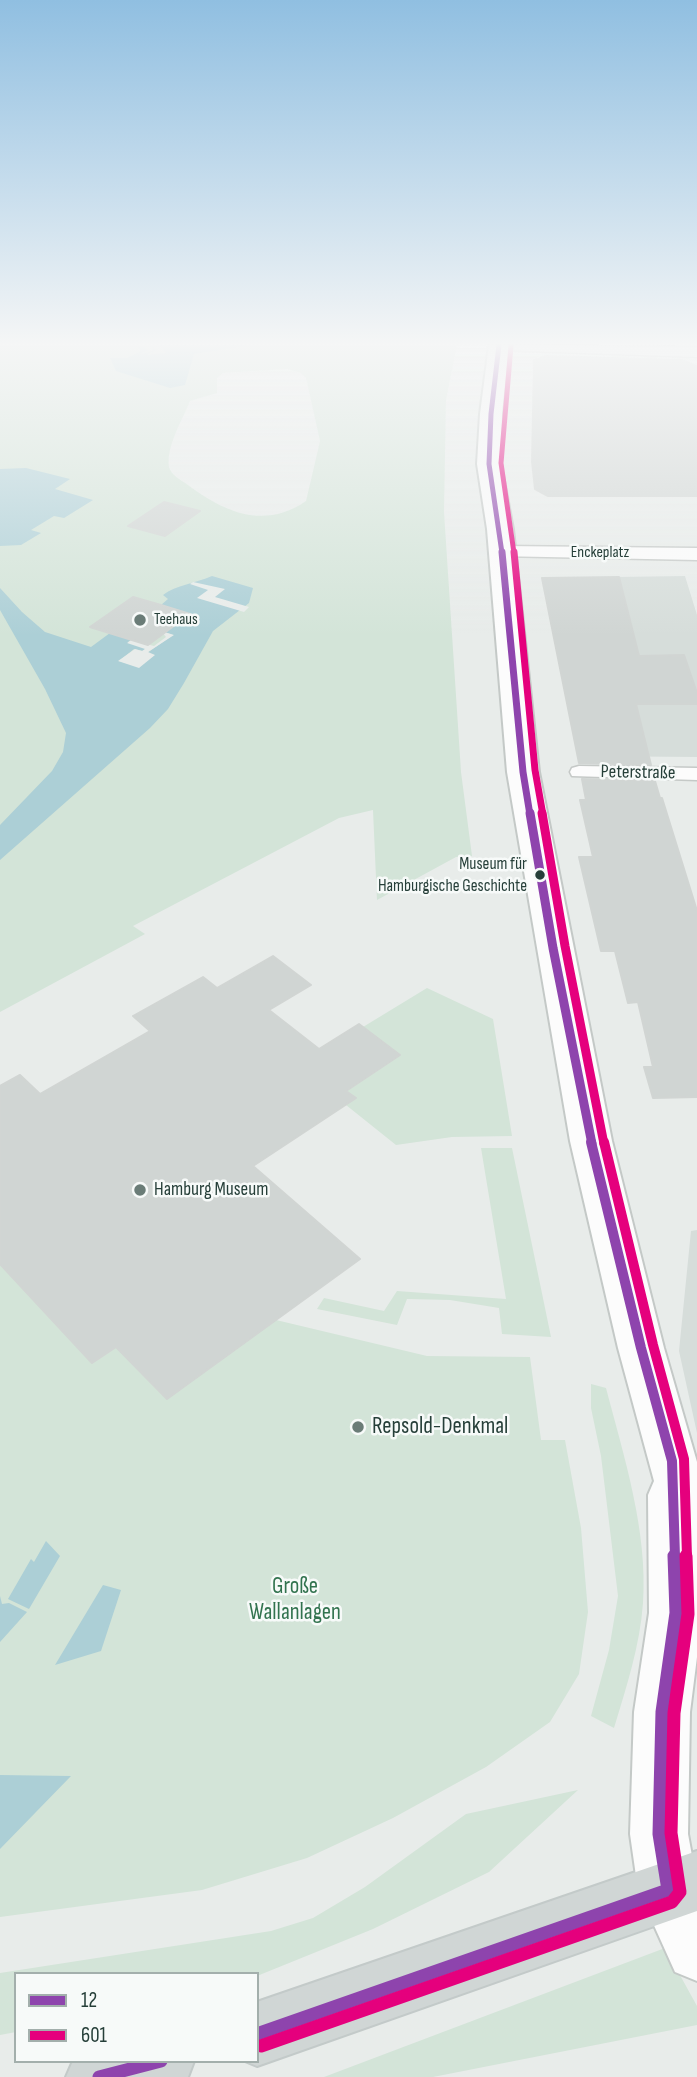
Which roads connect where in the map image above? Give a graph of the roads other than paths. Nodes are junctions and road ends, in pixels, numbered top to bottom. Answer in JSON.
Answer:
{"nodes":[{"id":1,"x":491,"y":442,"type":"edge"},
{"id":2,"x":503,"y":552,"type":"junction"},
{"id":3,"x":697,"y":554,"type":"edge"},
{"id":4,"x":579,"y":772,"type":"dead end"},
{"id":5,"x":697,"y":774,"type":"edge"},
{"id":6,"x":672,"y":1461,"type":"junction"},
{"id":7,"x":697,"y":1531,"type":"edge"},
{"id":8,"x":682,"y":1885,"type":"edge"},
{"id":9,"x":697,"y":1950,"type":"edge"},
{"id":10,"x":259,"y":2033,"type":"edge"},
{"id":11,"x":154,"y":2063,"type":"edge"},
{"id":12,"x":99,"y":2077,"type":"edge"}],
"edges":[{"from":1,"to":2,"type":"main road"},
{"from":2,"to":3,"type":"street","name":"Enckeplatz"},
{"from":2,"to":6,"type":"main road"},
{"from":4,"to":5,"type":"street","name":"Peterstraße"},
{"from":6,"to":7,"type":"main road"},
{"from":6,"to":8,"type":"main road"},
{"from":8,"to":9,"type":"main road"},
{"from":8,"to":10,"type":"main road"},
{"from":11,"to":12,"type":"main road"}]}
